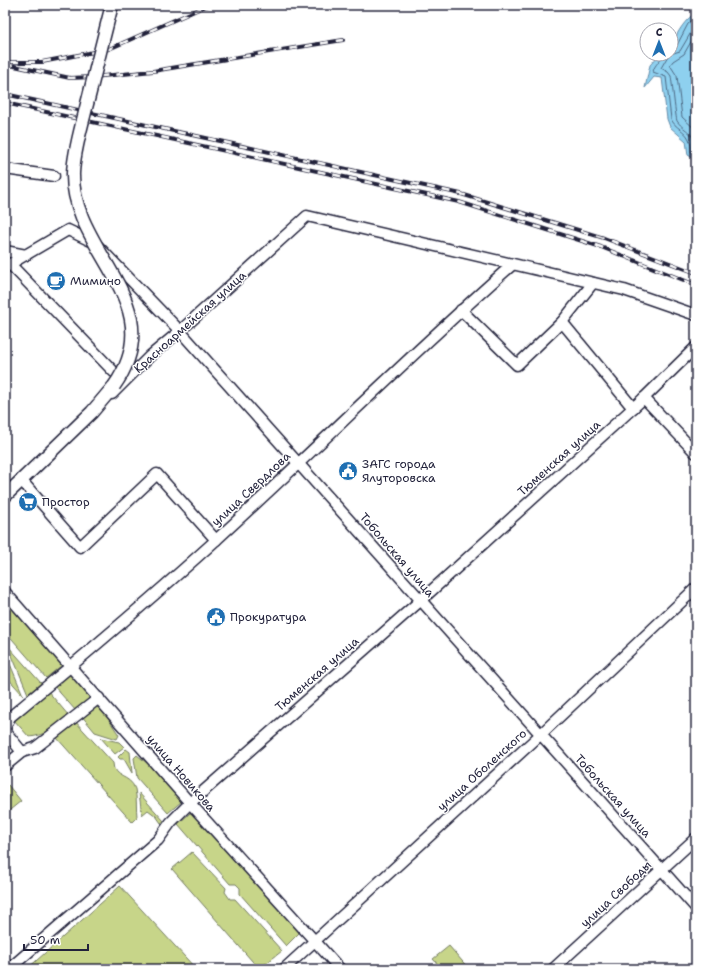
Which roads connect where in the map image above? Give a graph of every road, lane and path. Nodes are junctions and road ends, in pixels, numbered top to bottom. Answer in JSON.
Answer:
{"nodes":[{"id":1,"x":112,"y":5,"type":"edge"},
{"id":2,"x":5,"y":169,"type":"edge"},
{"id":3,"x":54,"y":176,"type":"dead end"},
{"id":4,"x":5,"y":251,"type":"edge"},
{"id":5,"x":26,"y":255,"type":"junction"},
{"id":6,"x":7,"y":265,"type":"edge"},
{"id":7,"x":512,"y":265,"type":"junction"},
{"id":8,"x":593,"y":283,"type":"junction"},
{"id":9,"x":461,"y":310,"type":"junction"},
{"id":10,"x":696,"y":315,"type":"edge"},
{"id":11,"x":562,"y":322,"type":"junction"},
{"id":12,"x":180,"y":331,"type":"junction"},
{"id":13,"x":696,"y":347,"type":"edge"},
{"id":14,"x":114,"y":372,"type":"dead end"},
{"id":15,"x":644,"y":398,"type":"junction"},
{"id":16,"x":633,"y":408,"type":"junction"},
{"id":17,"x":74,"y":430,"type":"junction"},
{"id":18,"x":696,"y":453,"type":"edge"},
{"id":19,"x":298,"y":463,"type":"junction"},
{"id":20,"x":22,"y":481,"type":"junction"},
{"id":21,"x":5,"y":496,"type":"edge"},
{"id":22,"x":216,"y":540,"type":"junction"},
{"id":23,"x":696,"y":588,"type":"edge"},
{"id":24,"x":5,"y":592,"type":"edge"},
{"id":25,"x":420,"y":601,"type":"junction"},
{"id":26,"x":72,"y":667,"type":"junction"},
{"id":27,"x":99,"y":698,"type":"junction"},
{"id":28,"x":5,"y":728,"type":"edge"},
{"id":29,"x":5,"y":731,"type":"edge"},
{"id":30,"x":540,"y":735,"type":"junction"},
{"id":31,"x":22,"y":752,"type":"junction"},
{"id":32,"x":5,"y":766,"type":"edge"},
{"id":33,"x":190,"y":803,"type":"junction"},
{"id":34,"x":696,"y":838,"type":"edge"},
{"id":35,"x":662,"y":870,"type":"junction"},
{"id":36,"x":696,"y":908,"type":"edge"},
{"id":37,"x":315,"y":940,"type":"junction"},
{"id":38,"x":9,"y":969,"type":"edge"},
{"id":39,"x":284,"y":969,"type":"edge"},
{"id":40,"x":340,"y":969,"type":"edge"},
{"id":41,"x":553,"y":969,"type":"edge"}],
"edges":[{"from":1,"to":17,"type":"street","name":"Красноармейская улица","bridge":true},
{"from":2,"to":3,"type":"street"},
{"from":4,"to":5,"type":"street"},
{"from":5,"to":6,"type":"street"},
{"from":5,"to":12,"type":"street","name":"Тобольская улица"},
{"from":6,"to":14,"type":"street"},
{"from":7,"to":8,"type":"street"},
{"from":7,"to":9,"type":"street","name":"улица Свердлова"},
{"from":7,"to":12,"type":"street","name":"Красноармейская улица"},
{"from":8,"to":10,"type":"street"},
{"from":8,"to":11,"type":"street"},
{"from":9,"to":11,"type":"street"},
{"from":9,"to":19,"type":"street","name":"улица Свердлова"},
{"from":11,"to":16,"type":"street"},
{"from":12,"to":17,"type":"street","name":"Красноармейская улица"},
{"from":12,"to":19,"type":"street","name":"Тобольская улица"},
{"from":13,"to":15,"type":"street","name":"Тюменская улица"},
{"from":15,"to":16,"type":"street","name":"Тюменская улица"},
{"from":15,"to":18,"type":"street"},
{"from":16,"to":25,"type":"street","name":"Тюменская улица"},
{"from":17,"to":20,"type":"street","name":"Красноармейская улица"},
{"from":19,"to":22,"type":"street","name":"улица Свердлова"},
{"from":19,"to":25,"type":"street","name":"Тобольская улица"},
{"from":20,"to":21,"type":"street","name":"Красноармейская улица"},
{"from":20,"to":22,"type":"street"},
{"from":22,"to":26,"type":"street","name":"улица Свердлова"},
{"from":23,"to":30,"type":"street","name":"улица Оболенского"},
{"from":24,"to":26,"type":"street","name":"улица Новикова"},
{"from":25,"to":30,"type":"street","name":"Тобольская улица"},
{"from":25,"to":33,"type":"street","name":"Тюменская улица"},
{"from":26,"to":27,"type":"street","name":"улица Новикова"},
{"from":26,"to":28,"type":"street","name":"улица Свердлова"},
{"from":27,"to":31,"type":"street"},
{"from":27,"to":33,"type":"street","name":"улица Новикова"},
{"from":29,"to":31,"type":"street"},
{"from":30,"to":35,"type":"street","name":"Тобольская улица"},
{"from":30,"to":37,"type":"street","name":"улица Оболенского"},
{"from":31,"to":32,"type":"street"},
{"from":33,"to":37,"type":"street","name":"улица Новикова"},
{"from":33,"to":38,"type":"street","name":"Тюменская улица"},
{"from":34,"to":35,"type":"street","name":"улица Свободы"},
{"from":35,"to":36,"type":"street","name":"Тобольская улица"},
{"from":35,"to":41,"type":"street","name":"улица Свободы"},
{"from":37,"to":39,"type":"street","name":"улица Оболенского"},
{"from":37,"to":40,"type":"street","name":"улица Новикова"}]}
